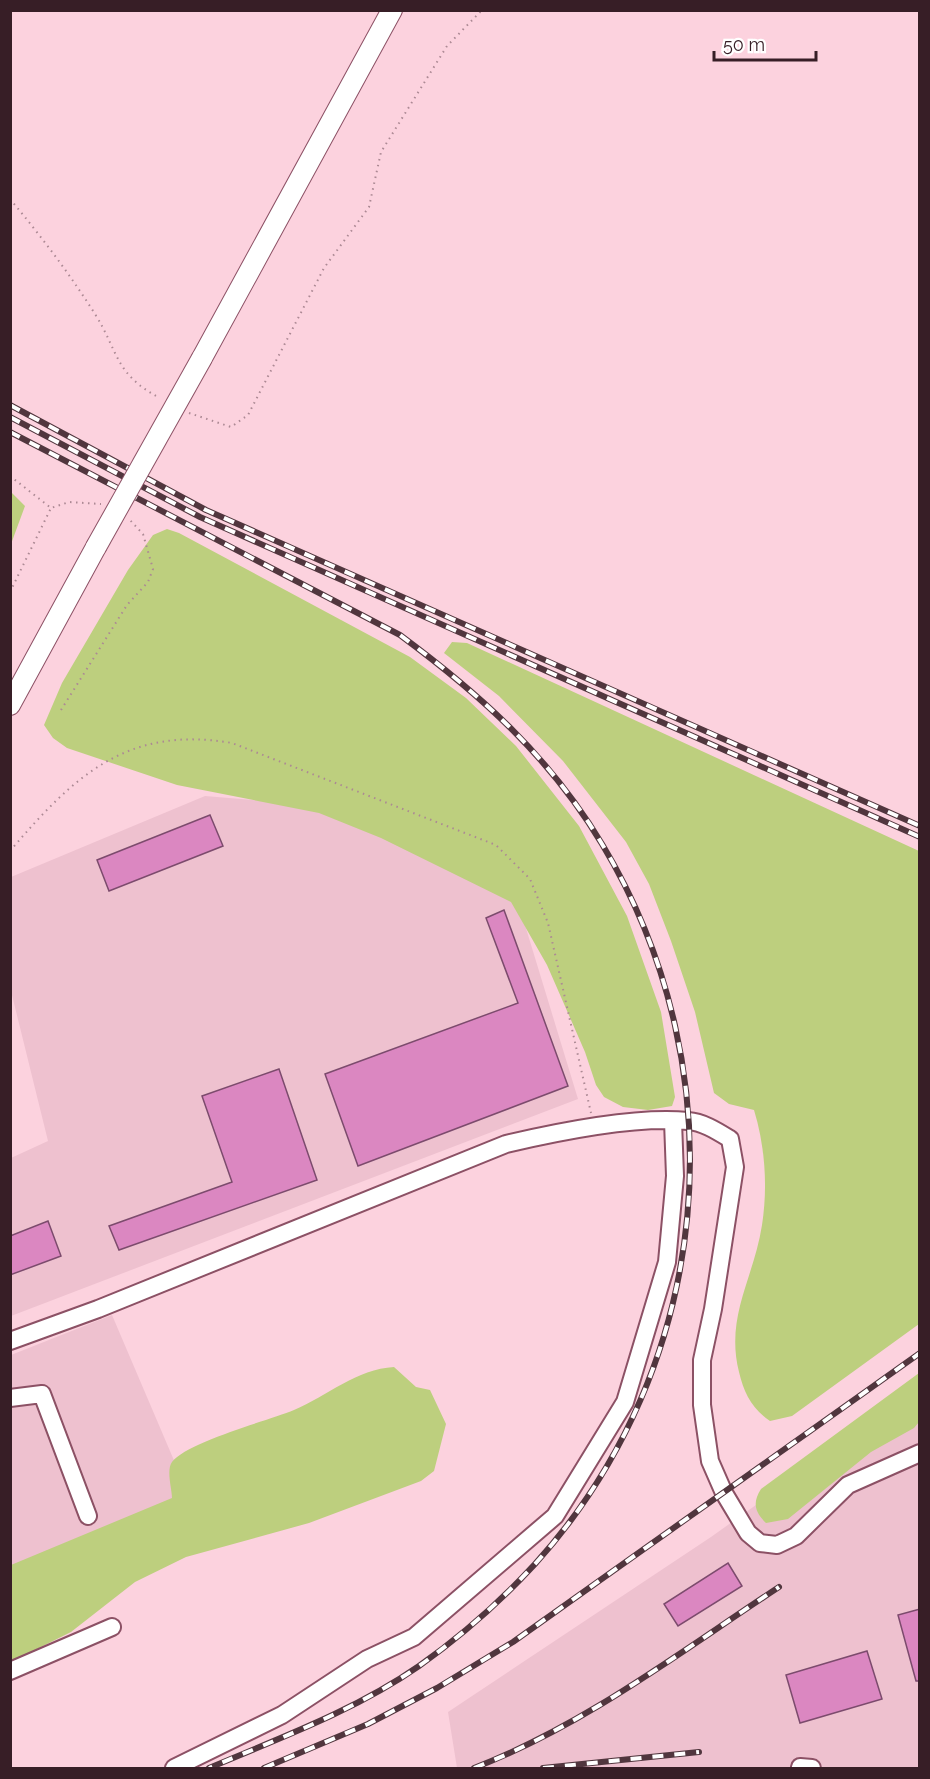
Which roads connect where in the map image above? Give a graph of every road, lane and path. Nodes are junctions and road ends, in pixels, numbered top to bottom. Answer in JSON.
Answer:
{"nodes":[{"id":1,"x":392,"y":10,"type":"edge"},
{"id":2,"x":51,"y":508,"type":"dead end"},
{"id":3,"x":10,"y":592,"type":"edge"},
{"id":4,"x":10,"y":705,"type":"edge"},
{"id":5,"x":10,"y":851,"type":"edge"},
{"id":6,"x":673,"y":1121,"type":"junction"},
{"id":7,"x":594,"y":1128,"type":"junction"},
{"id":8,"x":10,"y":1341,"type":"edge"},
{"id":9,"x":10,"y":1398,"type":"edge"},
{"id":10,"x":920,"y":1453,"type":"edge"},
{"id":11,"x":88,"y":1516,"type":"dead end"},
{"id":12,"x":112,"y":1627,"type":"dead end"},
{"id":13,"x":10,"y":1671,"type":"edge"},
{"id":14,"x":174,"y":1768,"type":"edge"}],
"edges":[{"from":1,"to":4,"type":"main road","bridge":true},
{"from":2,"to":3,"type":"path"},
{"from":5,"to":7,"type":"path"},
{"from":6,"to":7,"type":"street"},
{"from":6,"to":10,"type":"street"},
{"from":6,"to":14,"type":"street"},
{"from":7,"to":8,"type":"street"},
{"from":9,"to":11,"type":"street"},
{"from":12,"to":13,"type":"street"}]}
